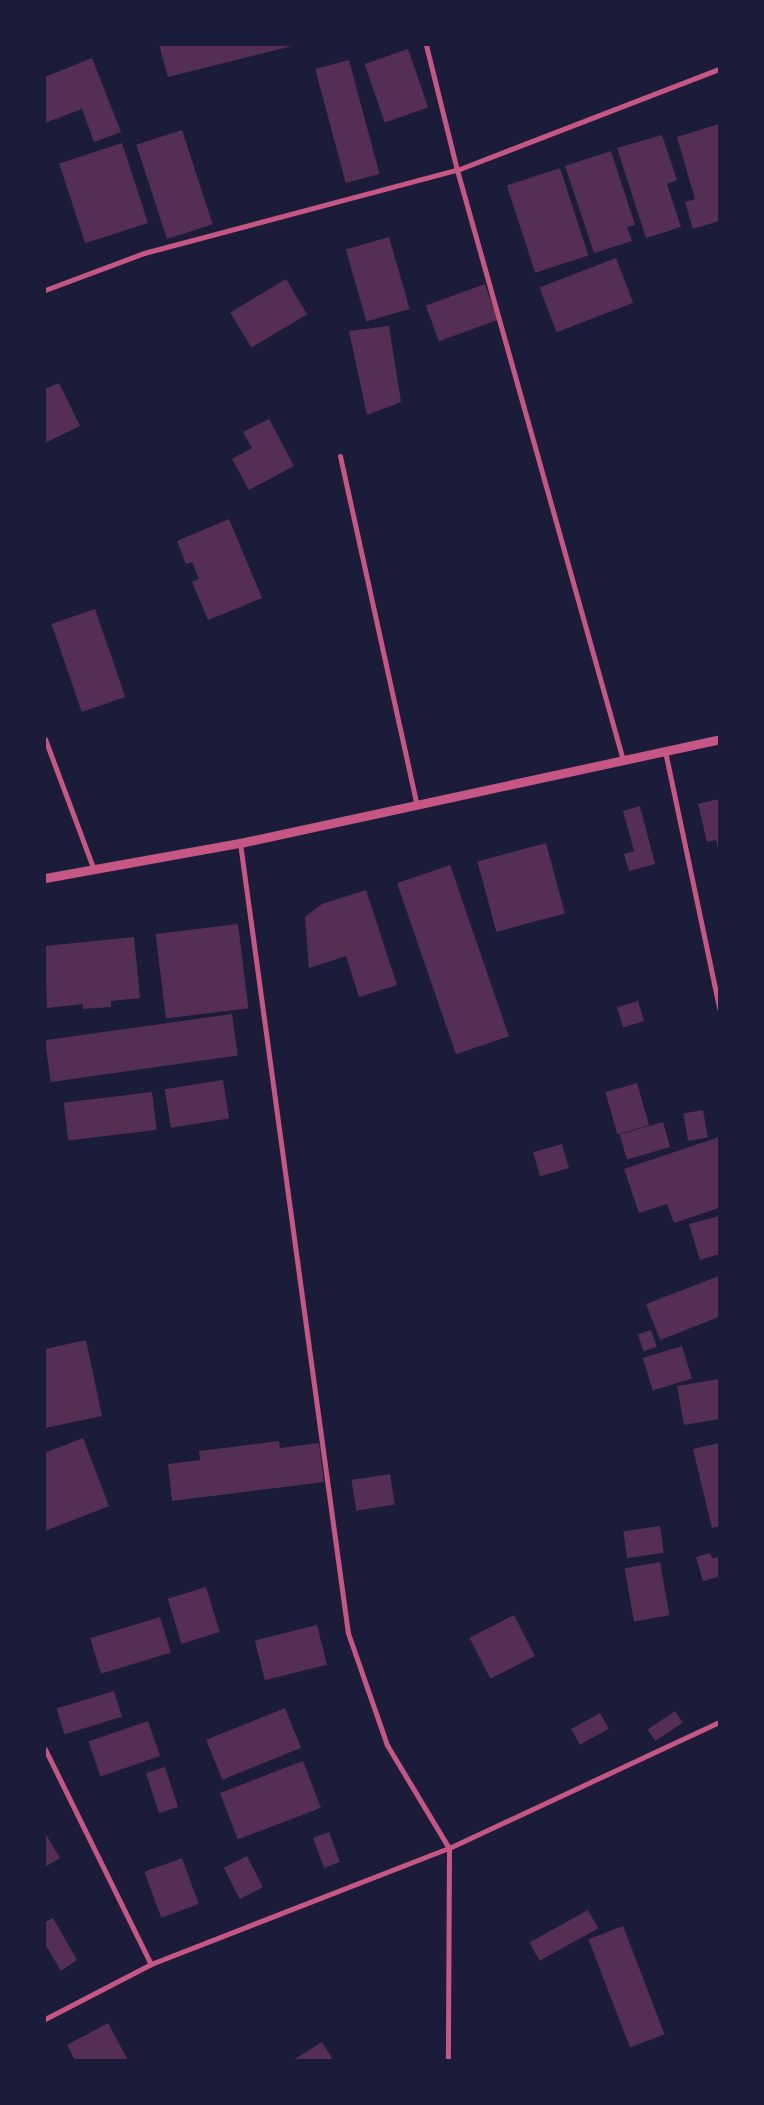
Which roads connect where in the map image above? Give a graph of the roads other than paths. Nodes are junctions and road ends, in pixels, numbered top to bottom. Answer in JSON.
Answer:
{"nodes":[{"id":1,"x":426,"y":45,"type":"edge"},
{"id":2,"x":719,"y":69,"type":"edge"},
{"id":3,"x":457,"y":170,"type":"junction"},
{"id":4,"x":45,"y":290,"type":"edge"},
{"id":5,"x":340,"y":456,"type":"dead end"},
{"id":6,"x":45,"y":739,"type":"edge"},
{"id":7,"x":719,"y":739,"type":"edge"},
{"id":8,"x":665,"y":751,"type":"junction"},
{"id":9,"x":623,"y":761,"type":"junction"},
{"id":10,"x":417,"y":805,"type":"junction"},
{"id":11,"x":240,"y":843,"type":"junction"},
{"id":12,"x":94,"y":871,"type":"junction"},
{"id":13,"x":45,"y":878,"type":"edge"},
{"id":14,"x":719,"y":1008,"type":"edge"},
{"id":15,"x":719,"y":1722,"type":"edge"},
{"id":16,"x":45,"y":1749,"type":"edge"},
{"id":17,"x":449,"y":1848,"type":"junction"},
{"id":18,"x":151,"y":1964,"type":"junction"},
{"id":19,"x":45,"y":2019,"type":"edge"},
{"id":20,"x":448,"y":2060,"type":"edge"}],
"edges":[{"from":1,"to":3,"type":"street"},
{"from":2,"to":3,"type":"street"},
{"from":3,"to":4,"type":"street"},
{"from":3,"to":9,"type":"street"},
{"from":5,"to":10,"type":"street"},
{"from":6,"to":12,"type":"street"},
{"from":7,"to":8,"type":"street"},
{"from":8,"to":9,"type":"street"},
{"from":8,"to":14,"type":"street"},
{"from":9,"to":10,"type":"street"},
{"from":10,"to":11,"type":"street"},
{"from":11,"to":12,"type":"street"},
{"from":11,"to":17,"type":"street"},
{"from":12,"to":13,"type":"street"},
{"from":15,"to":17,"type":"street"},
{"from":16,"to":18,"type":"street"},
{"from":17,"to":18,"type":"street"},
{"from":17,"to":20,"type":"street"},
{"from":18,"to":19,"type":"street"}]}
